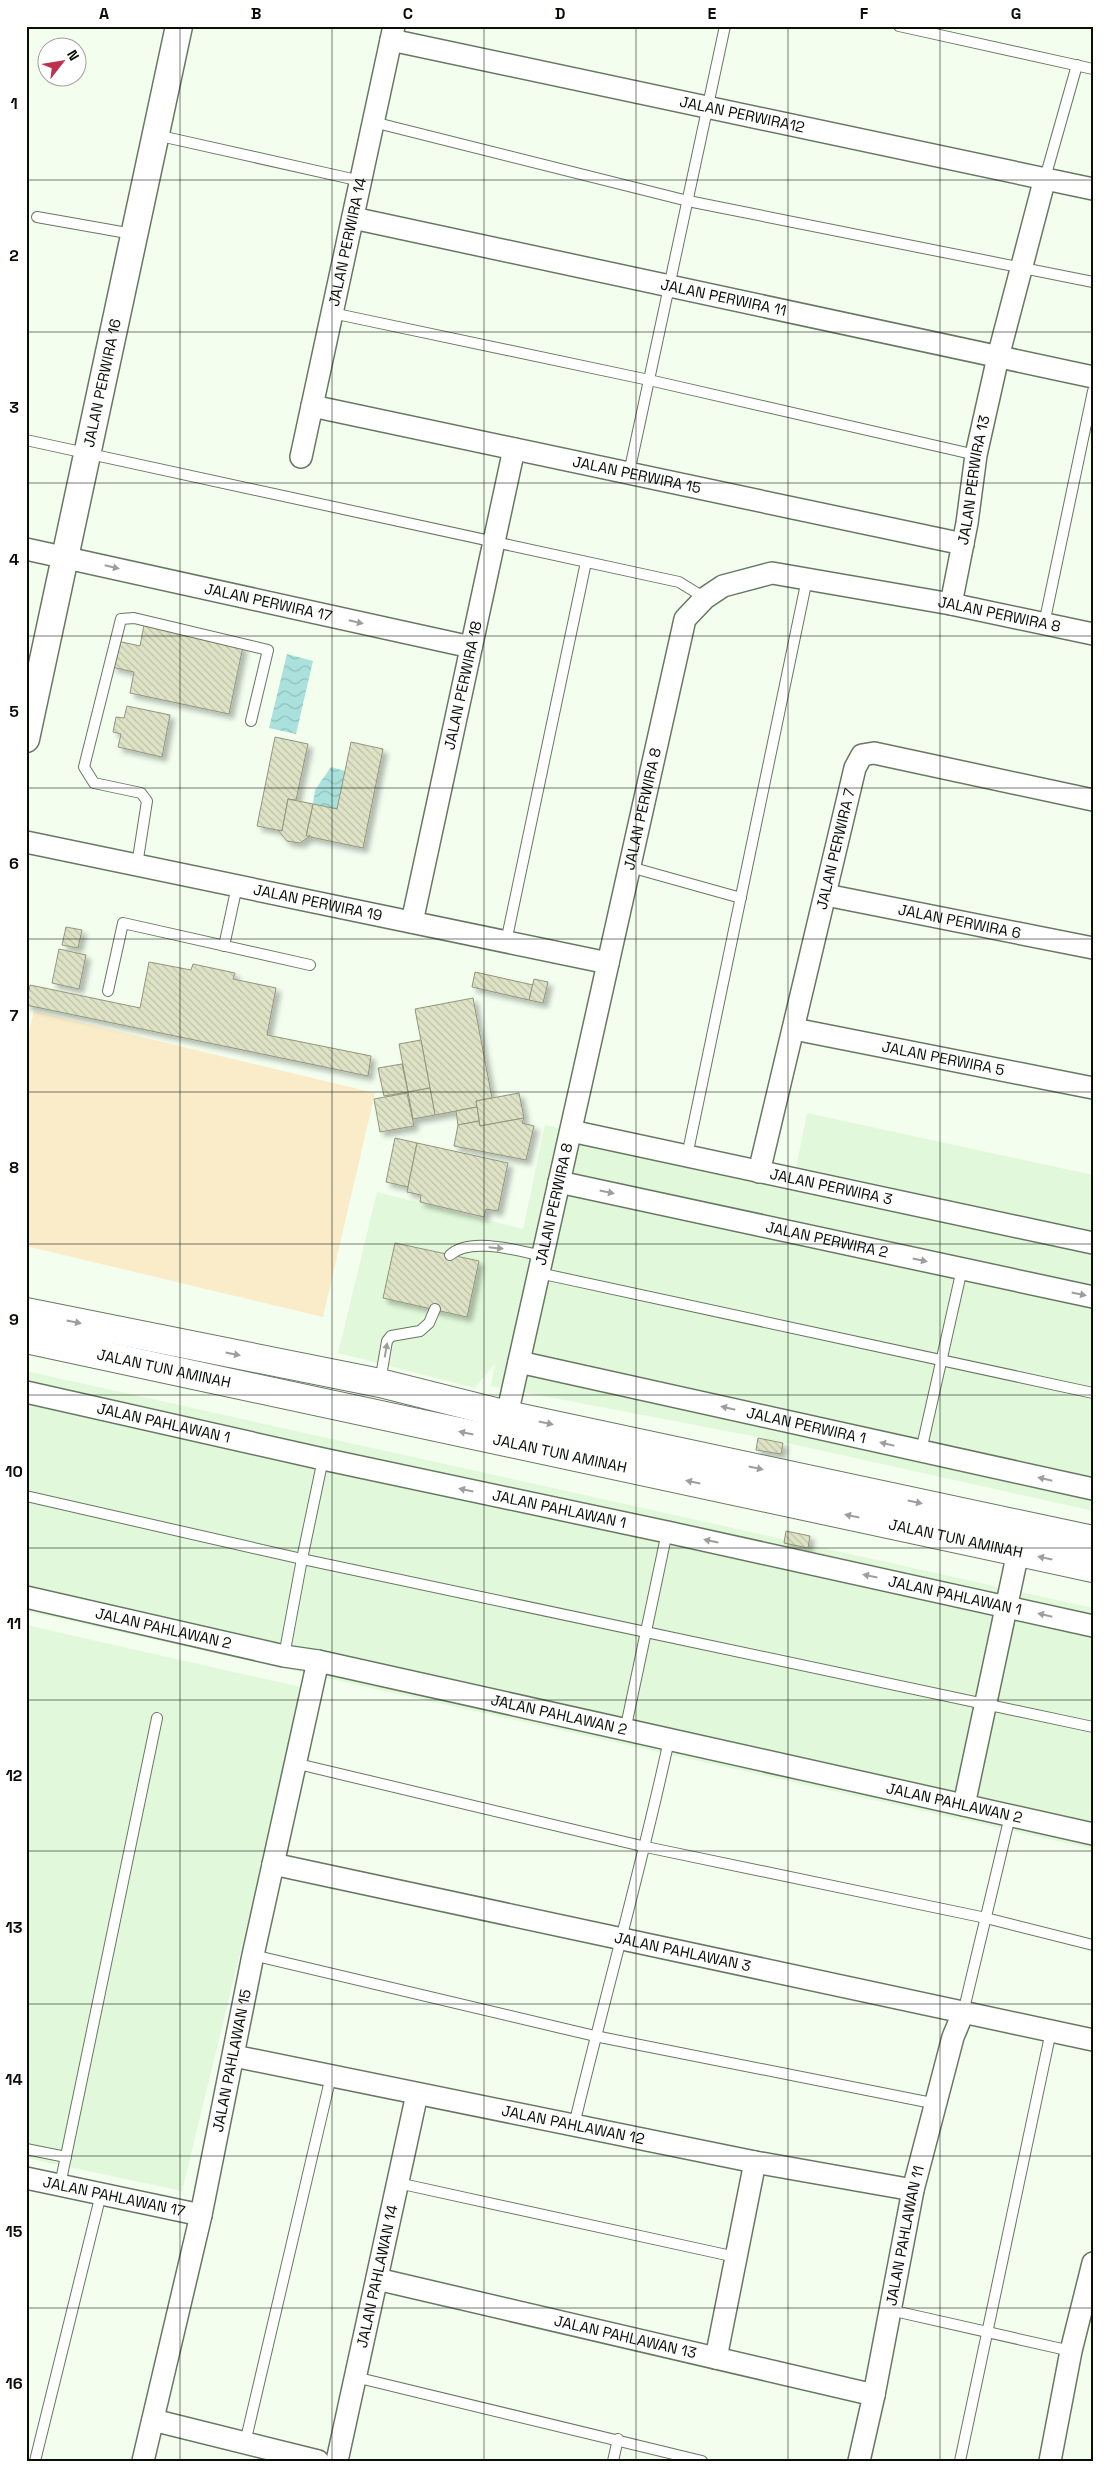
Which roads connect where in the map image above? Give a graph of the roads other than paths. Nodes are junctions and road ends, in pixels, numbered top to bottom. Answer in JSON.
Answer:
{"nodes":[{"id":1,"x":179,"y":26,"type":"edge"},
{"id":2,"x":725,"y":26,"type":"edge"},
{"id":3,"x":899,"y":26,"type":"edge"},
{"id":4,"x":392,"y":33,"type":"edge"},
{"id":5,"x":1076,"y":65,"type":"junction"},
{"id":6,"x":1093,"y":69,"type":"edge"},
{"id":7,"x":708,"y":107,"type":"junction"},
{"id":8,"x":374,"y":122,"type":"junction"},
{"id":9,"x":156,"y":135,"type":"junction"},
{"id":10,"x":1045,"y":178,"type":"junction"},
{"id":11,"x":361,"y":181,"type":"junction"},
{"id":12,"x":1093,"y":188,"type":"edge"},
{"id":13,"x":688,"y":201,"type":"junction"},
{"id":14,"x":37,"y":217,"type":"dead end"},
{"id":15,"x":353,"y":218,"type":"junction"},
{"id":16,"x":134,"y":234,"type":"junction"},
{"id":17,"x":1022,"y":267,"type":"junction"},
{"id":18,"x":1093,"y":282,"type":"edge"},
{"id":19,"x":669,"y":286,"type":"junction"},
{"id":20,"x":332,"y":313,"type":"junction"},
{"id":21,"x":998,"y":357,"type":"junction"},
{"id":22,"x":1093,"y":377,"type":"edge"},
{"id":23,"x":649,"y":380,"type":"junction"},
{"id":24,"x":1093,"y":391,"type":"edge"},
{"id":25,"x":312,"y":406,"type":"junction"},
{"id":26,"x":26,"y":440,"type":"edge"},
{"id":27,"x":514,"y":449,"type":"junction"},
{"id":28,"x":87,"y":452,"type":"junction"},
{"id":29,"x":976,"y":455,"type":"junction"},
{"id":30,"x":301,"y":457,"type":"dead end"},
{"id":31,"x":629,"y":473,"type":"junction"},
{"id":32,"x":494,"y":541,"type":"junction"},
{"id":33,"x":963,"y":544,"type":"junction"},
{"id":34,"x":26,"y":549,"type":"edge"},
{"id":35,"x":65,"y":557,"type":"junction"},
{"id":36,"x":586,"y":562,"type":"junction"},
{"id":37,"x":807,"y":579,"type":"junction"},
{"id":38,"x":706,"y":598,"type":"junction"},
{"id":39,"x":951,"y":604,"type":"junction"},
{"id":40,"x":1044,"y":624,"type":"junction"},
{"id":41,"x":1093,"y":634,"type":"edge"},
{"id":42,"x":471,"y":647,"type":"junction"},
{"id":43,"x":251,"y":721,"type":"dead end"},
{"id":44,"x":26,"y":739,"type":"edge"},
{"id":45,"x":1093,"y":800,"type":"edge"},
{"id":46,"x":26,"y":842,"type":"edge"},
{"id":47,"x":137,"y":865,"type":"junction"},
{"id":48,"x":630,"y":867,"type":"junction"},
{"id":49,"x":237,"y":886,"type":"junction"},
{"id":50,"x":826,"y":895,"type":"junction"},
{"id":51,"x":741,"y":898,"type":"junction"},
{"id":52,"x":412,"y":922,"type":"junction"},
{"id":53,"x":506,"y":942,"type":"junction"},
{"id":54,"x":224,"y":946,"type":"junction"},
{"id":55,"x":1093,"y":948,"type":"edge"},
{"id":56,"x":608,"y":963,"type":"junction"},
{"id":57,"x":310,"y":965,"type":"dead end"},
{"id":58,"x":108,"y":991,"type":"dead end"},
{"id":59,"x":794,"y":1029,"type":"junction"},
{"id":60,"x":1093,"y":1088,"type":"edge"},
{"id":61,"x":570,"y":1132,"type":"junction"},
{"id":62,"x":687,"y":1156,"type":"junction"},
{"id":63,"x":759,"y":1172,"type":"junction"},
{"id":64,"x":559,"y":1182,"type":"junction"},
{"id":65,"x":1093,"y":1243,"type":"edge"},
{"id":66,"x":450,"y":1255,"type":"dead end"},
{"id":67,"x":541,"y":1265,"type":"junction"},
{"id":68,"x":962,"y":1269,"type":"junction"},
{"id":69,"x":1093,"y":1297,"type":"edge"},
{"id":70,"x":435,"y":1309,"type":"dead end"},
{"id":71,"x":26,"y":1312,"type":"edge"},
{"id":72,"x":26,"y":1339,"type":"edge"},
{"id":73,"x":941,"y":1360,"type":"junction"},
{"id":74,"x":519,"y":1362,"type":"junction"},
{"id":75,"x":380,"y":1383,"type":"junction"},
{"id":76,"x":26,"y":1392,"type":"edge"},
{"id":77,"x":1093,"y":1393,"type":"edge"},
{"id":78,"x":507,"y":1415,"type":"junction"},
{"id":79,"x":921,"y":1451,"type":"junction"},
{"id":80,"x":323,"y":1460,"type":"junction"},
{"id":81,"x":1093,"y":1489,"type":"edge"},
{"id":82,"x":26,"y":1496,"type":"edge"},
{"id":83,"x":667,"y":1532,"type":"junction"},
{"id":84,"x":1093,"y":1540,"type":"edge"},
{"id":85,"x":1018,"y":1552,"type":"junction"},
{"id":86,"x":302,"y":1559,"type":"junction"},
{"id":87,"x":1093,"y":1568,"type":"edge"},
{"id":88,"x":26,"y":1596,"type":"edge"},
{"id":89,"x":1007,"y":1606,"type":"junction"},
{"id":90,"x":1093,"y":1626,"type":"edge"},
{"id":91,"x":646,"y":1632,"type":"junction"},
{"id":92,"x":284,"y":1656,"type":"junction"},
{"id":93,"x":318,"y":1662,"type":"junction"},
{"id":94,"x":984,"y":1702,"type":"junction"},
{"id":95,"x":157,"y":1718,"type":"dead end"},
{"id":96,"x":1093,"y":1727,"type":"edge"},
{"id":97,"x":625,"y":1731,"type":"junction"},
{"id":98,"x":670,"y":1740,"type":"junction"},
{"id":99,"x":294,"y":1763,"type":"junction"},
{"id":100,"x":964,"y":1805,"type":"junction"},
{"id":101,"x":1010,"y":1816,"type":"junction"},
{"id":102,"x":1093,"y":1834,"type":"edge"},
{"id":103,"x":646,"y":1847,"type":"junction"},
{"id":104,"x":273,"y":1864,"type":"junction"},
{"id":105,"x":986,"y":1918,"type":"junction"},
{"id":106,"x":622,"y":1940,"type":"junction"},
{"id":107,"x":1093,"y":1945,"type":"edge"},
{"id":108,"x":253,"y":1955,"type":"junction"},
{"id":109,"x":963,"y":2013,"type":"junction"},
{"id":110,"x":1051,"y":2031,"type":"junction"},
{"id":111,"x":595,"y":2036,"type":"junction"},
{"id":112,"x":1093,"y":2040,"type":"edge"},
{"id":113,"x":234,"y":2056,"type":"junction"},
{"id":114,"x":331,"y":2076,"type":"junction"},
{"id":115,"x":418,"y":2094,"type":"junction"},
{"id":116,"x":937,"y":2104,"type":"junction"},
{"id":117,"x":574,"y":2125,"type":"junction"},
{"id":118,"x":26,"y":2149,"type":"edge"},
{"id":119,"x":66,"y":2157,"type":"junction"},
{"id":120,"x":755,"y":2162,"type":"junction"},
{"id":121,"x":26,"y":2178,"type":"edge"},
{"id":122,"x":398,"y":2183,"type":"junction"},
{"id":123,"x":60,"y":2185,"type":"junction"},
{"id":124,"x":913,"y":2190,"type":"junction"},
{"id":125,"x":102,"y":2194,"type":"junction"},
{"id":126,"x":201,"y":2215,"type":"junction"},
{"id":127,"x":736,"y":2257,"type":"junction"},
{"id":128,"x":1093,"y":2263,"type":"edge"},
{"id":129,"x":377,"y":2280,"type":"junction"},
{"id":130,"x":890,"y":2310,"type":"junction"},
{"id":131,"x":987,"y":2331,"type":"junction"},
{"id":132,"x":1072,"y":2351,"type":"junction"},
{"id":133,"x":716,"y":2358,"type":"junction"},
{"id":134,"x":355,"y":2377,"type":"junction"},
{"id":135,"x":874,"y":2395,"type":"junction"},
{"id":136,"x":153,"y":2420,"type":"junction"},
{"id":137,"x":618,"y":2439,"type":"junction"},
{"id":138,"x":245,"y":2443,"type":"junction"},
{"id":139,"x":35,"y":2461,"type":"edge"},
{"id":140,"x":143,"y":2461,"type":"edge"},
{"id":141,"x":318,"y":2461,"type":"edge"},
{"id":142,"x":337,"y":2461,"type":"edge"},
{"id":143,"x":613,"y":2461,"type":"edge"},
{"id":144,"x":702,"y":2461,"type":"edge"},
{"id":145,"x":859,"y":2461,"type":"edge"},
{"id":146,"x":960,"y":2461,"type":"edge"},
{"id":147,"x":1050,"y":2461,"type":"edge"}],
"edges":[{"from":1,"to":9,"type":"street","name":"JALAN PERWIRA 16"},
{"from":2,"to":7,"type":"lane"},
{"from":3,"to":5,"type":"lane"},
{"from":4,"to":7,"type":"street","name":"JALAN PERWIRA12"},
{"from":4,"to":8,"type":"street","name":"JALAN PERWIRA 14"},
{"from":5,"to":6,"type":"lane"},
{"from":5,"to":10,"type":"lane"},
{"from":7,"to":10,"type":"street","name":"JALAN PERWIRA12"},
{"from":7,"to":13,"type":"lane"},
{"from":8,"to":11,"type":"street","name":"JALAN PERWIRA 14"},
{"from":8,"to":13,"type":"lane"},
{"from":9,"to":11,"type":"lane"},
{"from":9,"to":16,"type":"street","name":"JALAN PERWIRA 16"},
{"from":10,"to":12,"type":"street","name":"JALAN PERWIRA12"},
{"from":10,"to":17,"type":"street","name":"JALAN PERWIRA 13"},
{"from":11,"to":15,"type":"street","name":"JALAN PERWIRA 14"},
{"from":13,"to":17,"type":"lane"},
{"from":13,"to":19,"type":"lane"},
{"from":14,"to":16,"type":"lane"},
{"from":15,"to":19,"type":"street","name":"JALAN PERWIRA 11"},
{"from":15,"to":20,"type":"street","name":"JALAN PERWIRA 14"},
{"from":16,"to":28,"type":"street","name":"JALAN PERWIRA 16"},
{"from":17,"to":18,"type":"lane"},
{"from":17,"to":21,"type":"street","name":"JALAN PERWIRA 13"},
{"from":19,"to":21,"type":"street","name":"JALAN PERWIRA 11"},
{"from":19,"to":23,"type":"lane"},
{"from":20,"to":23,"type":"lane"},
{"from":20,"to":25,"type":"street","name":"JALAN PERWIRA 14"},
{"from":21,"to":22,"type":"street","name":"JALAN PERWIRA 11"},
{"from":21,"to":29,"type":"street","name":"JALAN PERWIRA 13"},
{"from":23,"to":29,"type":"lane"},
{"from":23,"to":31,"type":"lane"},
{"from":24,"to":40,"type":"lane"},
{"from":25,"to":27,"type":"street","name":"JALAN PERWIRA 15"},
{"from":25,"to":30,"type":"street","name":"JALAN PERWIRA 14"},
{"from":26,"to":28,"type":"lane"},
{"from":27,"to":31,"type":"street","name":"JALAN PERWIRA 15"},
{"from":27,"to":32,"type":"street","name":"JALAN PERWIRA 18"},
{"from":28,"to":32,"type":"lane"},
{"from":28,"to":35,"type":"street","name":"JALAN PERWIRA 16"},
{"from":29,"to":33,"type":"street","name":"JALAN PERWIRA 13"},
{"from":31,"to":33,"type":"street","name":"JALAN PERWIRA 15"},
{"from":32,"to":36,"type":"lane"},
{"from":32,"to":42,"type":"street","name":"JALAN PERWIRA 18"},
{"from":33,"to":39,"type":"street","name":"JALAN PERWIRA 13"},
{"from":34,"to":35,"type":"street","name":"JALAN PERWIRA 17"},
{"from":35,"to":42,"type":"street","name":"JALAN PERWIRA 17","one_way":true},
{"from":35,"to":44,"type":"street","name":"JALAN PERWIRA 16"},
{"from":36,"to":38,"type":"lane"},
{"from":36,"to":53,"type":"lane"},
{"from":37,"to":38,"type":"street","name":"JALAN PERWIRA 8"},
{"from":37,"to":39,"type":"street","name":"JALAN PERWIRA 8"},
{"from":37,"to":51,"type":"lane"},
{"from":38,"to":48,"type":"street","name":"JALAN PERWIRA 8"},
{"from":39,"to":40,"type":"street","name":"JALAN PERWIRA 8"},
{"from":40,"to":41,"type":"street","name":"JALAN PERWIRA 8"},
{"from":42,"to":52,"type":"street","name":"JALAN PERWIRA 18"},
{"from":43,"to":47,"type":"lane"},
{"from":45,"to":50,"type":"street","name":"JALAN PERWIRA 7"},
{"from":46,"to":47,"type":"street","name":"JALAN PERWIRA 19"},
{"from":47,"to":49,"type":"street","name":"JALAN PERWIRA 19"},
{"from":48,"to":51,"type":"lane"},
{"from":48,"to":56,"type":"street","name":"JALAN PERWIRA 8"},
{"from":49,"to":52,"type":"street","name":"JALAN PERWIRA 19"},
{"from":49,"to":54,"type":"lane"},
{"from":50,"to":55,"type":"street","name":"JALAN PERWIRA 6"},
{"from":50,"to":59,"type":"street","name":"JALAN PERWIRA 7"},
{"from":51,"to":62,"type":"lane"},
{"from":52,"to":53,"type":"street","name":"JALAN PERWIRA 19"},
{"from":53,"to":56,"type":"street","name":"JALAN PERWIRA 19"},
{"from":54,"to":57,"type":"lane"},
{"from":54,"to":58,"type":"lane"},
{"from":56,"to":61,"type":"street","name":"JALAN PERWIRA 8"},
{"from":59,"to":60,"type":"street","name":"JALAN PERWIRA 5"},
{"from":59,"to":63,"type":"street","name":"JALAN PERWIRA 7"},
{"from":61,"to":62,"type":"street","name":"JALAN PERWIRA 3"},
{"from":61,"to":64,"type":"street","name":"JALAN PERWIRA 8"},
{"from":62,"to":63,"type":"street","name":"JALAN PERWIRA 3"},
{"from":63,"to":65,"type":"street","name":"JALAN PERWIRA 3"},
{"from":64,"to":67,"type":"street","name":"JALAN PERWIRA 8"},
{"from":64,"to":68,"type":"street","name":"JALAN PERWIRA 2","one_way":true},
{"from":66,"to":67,"type":"lane","one_way":true},
{"from":67,"to":73,"type":"lane"},
{"from":67,"to":74,"type":"street","name":"JALAN PERWIRA 8"},
{"from":68,"to":69,"type":"street","name":"JALAN PERWIRA 2","one_way":true},
{"from":68,"to":73,"type":"lane"},
{"from":75,"to":70,"type":"lane","one_way":true},
{"from":71,"to":75,"type":"main road","name":"JALAN TUN AMINAH","one_way":true},
{"from":85,"to":72,"type":"main road","name":"JALAN TUN AMINAH","one_way":true},
{"from":73,"to":77,"type":"lane"},
{"from":73,"to":79,"type":"lane"},
{"from":74,"to":78,"type":"street","name":"JALAN PERWIRA 8"},
{"from":79,"to":74,"type":"street","name":"JALAN PERWIRA 1","one_way":true},
{"from":75,"to":78,"type":"main road","name":"JALAN TUN AMINAH"},
{"from":76,"to":80,"type":"street","name":"JALAN PAHLAWAN 1"},
{"from":78,"to":84,"type":"main road","name":"JALAN TUN AMINAH","one_way":true},
{"from":81,"to":79,"type":"street","name":"JALAN PERWIRA 1","one_way":true},
{"from":83,"to":80,"type":"street","name":"JALAN PAHLAWAN 1","one_way":true},
{"from":80,"to":86,"type":"lane"},
{"from":82,"to":86,"type":"lane"},
{"from":89,"to":83,"type":"street","name":"JALAN PAHLAWAN 1","one_way":true},
{"from":83,"to":91,"type":"lane"},
{"from":87,"to":85,"type":"main road","name":"JALAN TUN AMINAH","one_way":true},
{"from":85,"to":89,"type":"street"},
{"from":86,"to":91,"type":"lane"},
{"from":86,"to":92,"type":"lane"},
{"from":88,"to":92,"type":"street","name":"JALAN PAHLAWAN 2"},
{"from":90,"to":89,"type":"street","name":"JALAN PAHLAWAN 1","one_way":true},
{"from":89,"to":94,"type":"street"},
{"from":91,"to":94,"type":"lane"},
{"from":91,"to":97,"type":"lane"},
{"from":92,"to":93,"type":"street","name":"JALAN PAHLAWAN 2"},
{"from":93,"to":97,"type":"street","name":"JALAN PAHLAWAN 2"},
{"from":93,"to":99,"type":"street","name":"JALAN PAHLAWAN 15"},
{"from":94,"to":96,"type":"lane"},
{"from":94,"to":100,"type":"street"},
{"from":95,"to":119,"type":"lane"},
{"from":97,"to":98,"type":"street","name":"JALAN PAHLAWAN 2"},
{"from":98,"to":100,"type":"street","name":"JALAN PAHLAWAN 2"},
{"from":98,"to":103,"type":"lane"},
{"from":99,"to":103,"type":"lane"},
{"from":99,"to":104,"type":"street","name":"JALAN PAHLAWAN 15"},
{"from":100,"to":101,"type":"street","name":"JALAN PAHLAWAN 2"},
{"from":101,"to":102,"type":"street","name":"JALAN PAHLAWAN 2"},
{"from":101,"to":105,"type":"lane"},
{"from":103,"to":105,"type":"lane"},
{"from":103,"to":106,"type":"lane"},
{"from":104,"to":106,"type":"street","name":"JALAN PAHLAWAN 3"},
{"from":104,"to":108,"type":"street","name":"JALAN PAHLAWAN 15"},
{"from":105,"to":107,"type":"lane"},
{"from":105,"to":109,"type":"lane"},
{"from":106,"to":109,"type":"street","name":"JALAN PAHLAWAN 3"},
{"from":106,"to":111,"type":"lane"},
{"from":108,"to":111,"type":"lane"},
{"from":108,"to":113,"type":"street","name":"JALAN PAHLAWAN 15"},
{"from":109,"to":110,"type":"street","name":"JALAN PAHLAWAN 3"},
{"from":109,"to":116,"type":"street","name":"JALAN PAHLAWAN 11"},
{"from":110,"to":112,"type":"street","name":"JALAN PAHLAWAN 3"},
{"from":110,"to":131,"type":"lane"},
{"from":111,"to":116,"type":"lane"},
{"from":111,"to":117,"type":"lane"},
{"from":113,"to":114,"type":"street","name":"JALAN PAHLAWAN 12"},
{"from":113,"to":126,"type":"street","name":"JALAN PAHLAWAN 15"},
{"from":114,"to":115,"type":"street","name":"JALAN PAHLAWAN 12"},
{"from":114,"to":138,"type":"lane"},
{"from":115,"to":117,"type":"street","name":"JALAN PAHLAWAN 12"},
{"from":115,"to":122,"type":"street","name":"JALAN PAHLAWAN 14"},
{"from":116,"to":124,"type":"street","name":"JALAN PAHLAWAN 11"},
{"from":117,"to":120,"type":"street","name":"JALAN PAHLAWAN 12"},
{"from":118,"to":119,"type":"lane"},
{"from":119,"to":123,"type":"lane"},
{"from":120,"to":124,"type":"street","name":"JALAN PAHLAWAN 12"},
{"from":120,"to":127,"type":"street"},
{"from":121,"to":123,"type":"street","name":"JALAN PAHLAWAN 17"},
{"from":122,"to":127,"type":"lane"},
{"from":122,"to":129,"type":"street","name":"JALAN PAHLAWAN 14"},
{"from":123,"to":125,"type":"street","name":"JALAN PAHLAWAN 17"},
{"from":124,"to":130,"type":"street","name":"JALAN PAHLAWAN 11"},
{"from":125,"to":126,"type":"street","name":"JALAN PAHLAWAN 17"},
{"from":125,"to":139,"type":"lane"},
{"from":126,"to":136,"type":"street","name":"JALAN PAHLAWAN 15"},
{"from":127,"to":133,"type":"street"},
{"from":128,"to":132,"type":"street"},
{"from":129,"to":133,"type":"street","name":"JALAN PAHLAWAN 13"},
{"from":129,"to":134,"type":"street","name":"JALAN PAHLAWAN 14"},
{"from":130,"to":131,"type":"lane"},
{"from":130,"to":135,"type":"street","name":"JALAN PAHLAWAN 11"},
{"from":131,"to":132,"type":"lane"},
{"from":131,"to":146,"type":"lane"},
{"from":132,"to":147,"type":"street"},
{"from":133,"to":135,"type":"street","name":"JALAN PAHLAWAN 13"},
{"from":134,"to":137,"type":"lane"},
{"from":134,"to":142,"type":"street","name":"JALAN PAHLAWAN 14"},
{"from":135,"to":145,"type":"street","name":"JALAN PAHLAWAN 11"},
{"from":136,"to":138,"type":"street"},
{"from":136,"to":140,"type":"street","name":"JALAN PAHLAWAN 15"},
{"from":137,"to":143,"type":"lane"},
{"from":137,"to":144,"type":"lane"},
{"from":138,"to":141,"type":"street"}]}
